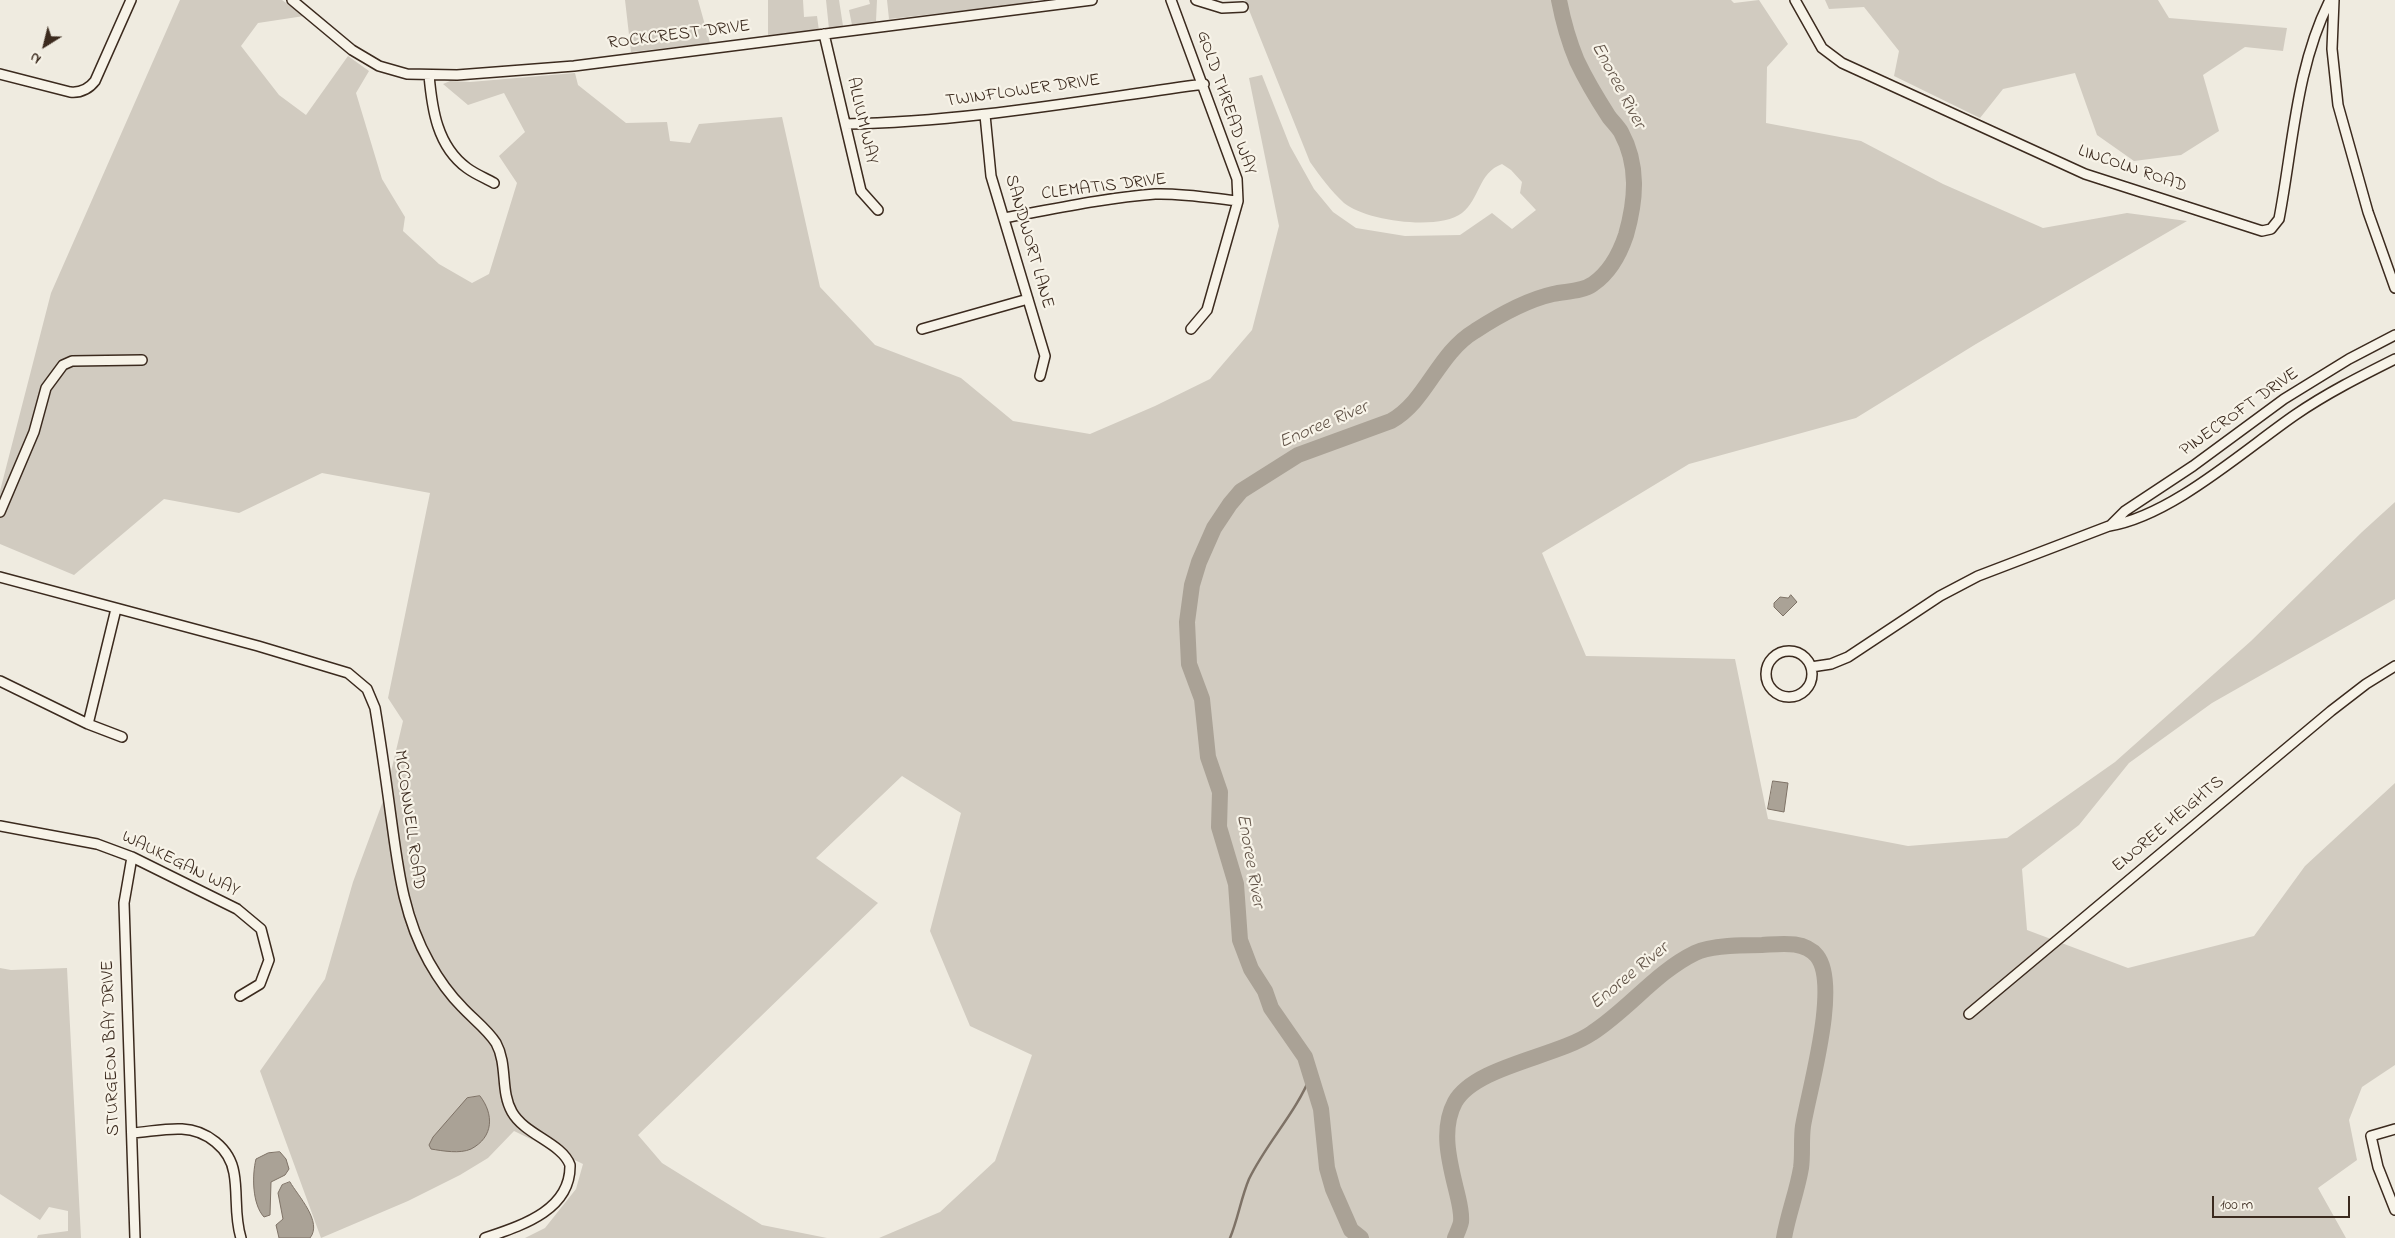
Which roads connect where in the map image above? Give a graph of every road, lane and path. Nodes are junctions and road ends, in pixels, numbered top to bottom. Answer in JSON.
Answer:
{"nodes":[{"id":1,"x":131,"y":0,"type":"edge"},
{"id":2,"x":292,"y":0,"type":"edge"},
{"id":3,"x":1092,"y":0,"type":"edge"},
{"id":4,"x":1172,"y":0,"type":"edge"},
{"id":5,"x":1196,"y":0,"type":"edge"},
{"id":6,"x":1795,"y":0,"type":"edge"},
{"id":7,"x":2330,"y":0,"type":"edge"},
{"id":8,"x":2334,"y":0,"type":"edge"},
{"id":9,"x":1243,"y":7,"type":"dead end"},
{"id":10,"x":824,"y":34,"type":"junction"},
{"id":11,"x":0,"y":74,"type":"edge"},
{"id":12,"x":429,"y":75,"type":"junction"},
{"id":13,"x":1204,"y":84,"type":"junction"},
{"id":14,"x":985,"y":115,"type":"junction"},
{"id":15,"x":846,"y":124,"type":"junction"},
{"id":16,"x":494,"y":183,"type":"dead end"},
{"id":17,"x":1238,"y":201,"type":"junction"},
{"id":18,"x":878,"y":210,"type":"dead end"},
{"id":19,"x":1004,"y":218,"type":"junction"},
{"id":20,"x":2395,"y":288,"type":"edge"},
{"id":21,"x":1028,"y":299,"type":"junction"},
{"id":22,"x":922,"y":329,"type":"dead end"},
{"id":23,"x":1191,"y":329,"type":"dead end"},
{"id":24,"x":2395,"y":335,"type":"edge"},
{"id":25,"x":2395,"y":359,"type":"edge"},
{"id":26,"x":142,"y":360,"type":"dead end"},
{"id":27,"x":1040,"y":376,"type":"dead end"},
{"id":28,"x":0,"y":512,"type":"edge"},
{"id":29,"x":2109,"y":526,"type":"junction"},
{"id":30,"x":0,"y":577,"type":"edge"},
{"id":31,"x":116,"y":608,"type":"junction"},
{"id":32,"x":2395,"y":666,"type":"edge"},
{"id":33,"x":1811,"y":667,"type":"junction"},
{"id":34,"x":0,"y":682,"type":"edge"},
{"id":35,"x":88,"y":724,"type":"junction"},
{"id":36,"x":122,"y":737,"type":"dead end"},
{"id":37,"x":0,"y":826,"type":"edge"},
{"id":38,"x":132,"y":857,"type":"junction"},
{"id":39,"x":240,"y":996,"type":"dead end"},
{"id":40,"x":1968,"y":1014,"type":"dead end"},
{"id":41,"x":2395,"y":1128,"type":"edge"},
{"id":42,"x":132,"y":1134,"type":"junction"},
{"id":43,"x":2395,"y":1210,"type":"edge"},
{"id":44,"x":135,"y":1238,"type":"edge"},
{"id":45,"x":241,"y":1238,"type":"edge"},
{"id":46,"x":485,"y":1238,"type":"edge"}],
"edges":[{"from":1,"to":11,"type":"street"},
{"from":2,"to":12,"type":"street","name":"ROCKCREST DRIVE"},
{"from":3,"to":10,"type":"street","name":"ROCKCREST DRIVE"},
{"from":4,"to":13,"type":"street","name":"GOLD THREAD WAY"},
{"from":5,"to":9,"type":"street"},
{"from":6,"to":7,"type":"street","name":"LINCOLN ROAD"},
{"from":8,"to":20,"type":"street"},
{"from":10,"to":12,"type":"street","name":"ROCKCREST DRIVE"},
{"from":10,"to":15,"type":"street","name":"ALLIUM WAY"},
{"from":12,"to":16,"type":"street"},
{"from":13,"to":14,"type":"street","name":"TWINFLOWER DRIVE"},
{"from":13,"to":17,"type":"street","name":"GOLD THREAD WAY"},
{"from":14,"to":15,"type":"street","name":"TWINFLOWER DRIVE"},
{"from":14,"to":19,"type":"street","name":"SANDWORT LANE"},
{"from":15,"to":18,"type":"street","name":"ALLIUM WAY"},
{"from":17,"to":19,"type":"street","name":"CLEMATIS DRIVE"},
{"from":17,"to":23,"type":"street","name":"GOLD THREAD WAY"},
{"from":19,"to":21,"type":"street","name":"SANDWORT LANE"},
{"from":21,"to":22,"type":"street"},
{"from":21,"to":27,"type":"street","name":"SANDWORT LANE"},
{"from":24,"to":29,"type":"street","name":"PINECROFT DRIVE"},
{"from":25,"to":29,"type":"street","name":"PINECROFT DRIVE"},
{"from":26,"to":28,"type":"street"},
{"from":29,"to":33,"type":"street","name":"PINECROFT DRIVE"},
{"from":30,"to":31,"type":"street","name":"MCCONNELL ROAD"},
{"from":31,"to":35,"type":"street"},
{"from":31,"to":46,"type":"street","name":"MCCONNELL ROAD"},
{"from":32,"to":40,"type":"street","name":"ENOREE HEIGHTS"},
{"from":33,"to":33,"type":"street"},
{"from":34,"to":35,"type":"street"},
{"from":35,"to":36,"type":"street"},
{"from":37,"to":38,"type":"street","name":"WAUKEGAN WAY"},
{"from":38,"to":39,"type":"street","name":"WAUKEGAN WAY"},
{"from":38,"to":42,"type":"street","name":"STURGEON BAY DRIVE"},
{"from":41,"to":43,"type":"street"},
{"from":42,"to":44,"type":"street","name":"STURGEON BAY DRIVE"},
{"from":42,"to":45,"type":"street"}]}
